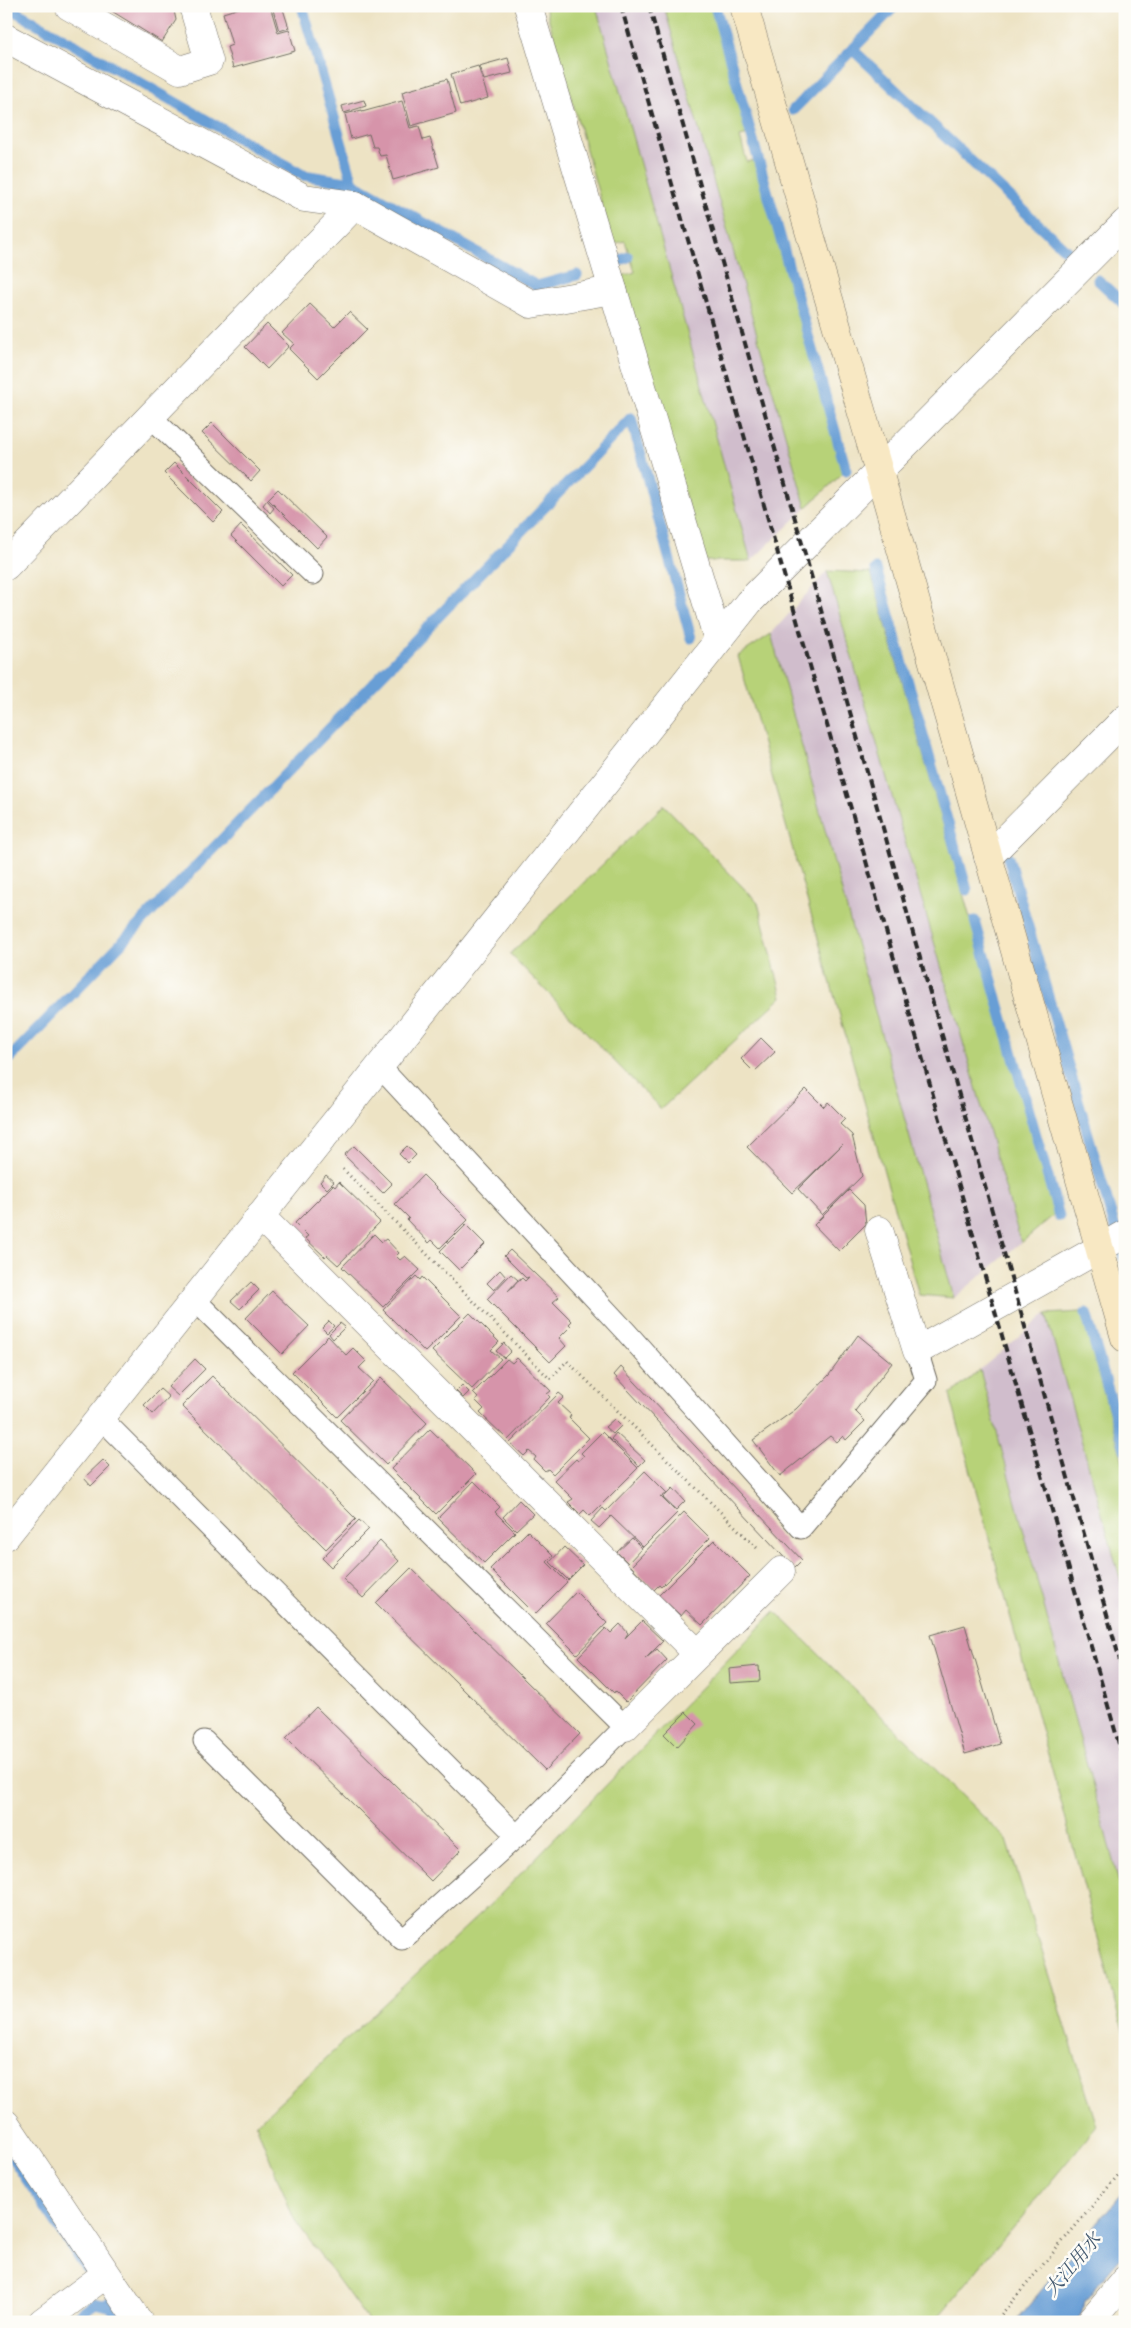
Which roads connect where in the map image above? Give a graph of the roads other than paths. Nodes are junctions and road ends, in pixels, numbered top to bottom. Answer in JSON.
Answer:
{"nodes":[{"id":1,"x":69,"y":6,"type":"edge"},
{"id":2,"x":193,"y":6,"type":"edge"},
{"id":3,"x":528,"y":6,"type":"edge"},
{"id":4,"x":744,"y":6,"type":"edge"},
{"id":5,"x":6,"y":38,"type":"edge"},
{"id":6,"x":355,"y":205,"type":"junction"},
{"id":7,"x":1125,"y":223,"type":"edge"},
{"id":8,"x":613,"y":290,"type":"junction"},
{"id":9,"x":151,"y":417,"type":"junction"},
{"id":10,"x":879,"y":472,"type":"junction"},
{"id":11,"x":6,"y":566,"type":"edge"},
{"id":12,"x":313,"y":574,"type":"dead end"},
{"id":13,"x":718,"y":640,"type":"junction"},
{"id":14,"x":1125,"y":719,"type":"edge"},
{"id":15,"x":988,"y":857,"type":"junction"},
{"id":16,"x":379,"y":1066,"type":"junction"},
{"id":17,"x":260,"y":1216,"type":"junction"},
{"id":18,"x":879,"y":1230,"type":"dead end"},
{"id":19,"x":1125,"y":1234,"type":"edge"},
{"id":20,"x":1099,"y":1247,"type":"junction"},
{"id":21,"x":194,"y":1299,"type":"junction"},
{"id":22,"x":1125,"y":1338,"type":"edge"},
{"id":23,"x":917,"y":1352,"type":"junction"},
{"id":24,"x":100,"y":1417,"type":"junction"},
{"id":25,"x":6,"y":1536,"type":"edge"},
{"id":26,"x":780,"y":1571,"type":"road end"},
{"id":27,"x":698,"y":1654,"type":"junction"},
{"id":28,"x":625,"y":1727,"type":"junction"},
{"id":29,"x":204,"y":1740,"type":"dead end"},
{"id":30,"x":517,"y":1836,"type":"junction"},
{"id":31,"x":6,"y":2124,"type":"edge"},
{"id":32,"x":106,"y":2274,"type":"junction"},
{"id":33,"x":1125,"y":2280,"type":"edge"},
{"id":34,"x":42,"y":2322,"type":"edge"},
{"id":35,"x":139,"y":2322,"type":"edge"},
{"id":36,"x":1090,"y":2322,"type":"edge"}],
"edges":[{"from":1,"to":2,"type":"street"},
{"from":3,"to":8,"type":"street"},
{"from":4,"to":10,"type":"street"},
{"from":5,"to":6,"type":"street"},
{"from":6,"to":8,"type":"street"},
{"from":6,"to":9,"type":"street"},
{"from":7,"to":10,"type":"street"},
{"from":8,"to":13,"type":"street"},
{"from":9,"to":11,"type":"street"},
{"from":9,"to":12,"type":"lane"},
{"from":10,"to":13,"type":"street"},
{"from":10,"to":15,"type":"street"},
{"from":13,"to":16,"type":"street"},
{"from":14,"to":15,"type":"street"},
{"from":15,"to":20,"type":"street"},
{"from":16,"to":17,"type":"street"},
{"from":16,"to":23,"type":"lane"},
{"from":17,"to":21,"type":"street"},
{"from":17,"to":27,"type":"street"},
{"from":18,"to":23,"type":"street"},
{"from":19,"to":20,"type":"street"},
{"from":20,"to":22,"type":"street"},
{"from":20,"to":23,"type":"street"},
{"from":21,"to":24,"type":"street"},
{"from":21,"to":28,"type":"lane"},
{"from":24,"to":25,"type":"street"},
{"from":24,"to":30,"type":"lane"},
{"from":26,"to":27,"type":"street"},
{"from":27,"to":28,"type":"street"},
{"from":28,"to":30,"type":"lane"},
{"from":29,"to":30,"type":"lane"},
{"from":31,"to":32,"type":"street"},
{"from":32,"to":34,"type":"street"},
{"from":32,"to":35,"type":"street"},
{"from":33,"to":36,"type":"street"}]}
